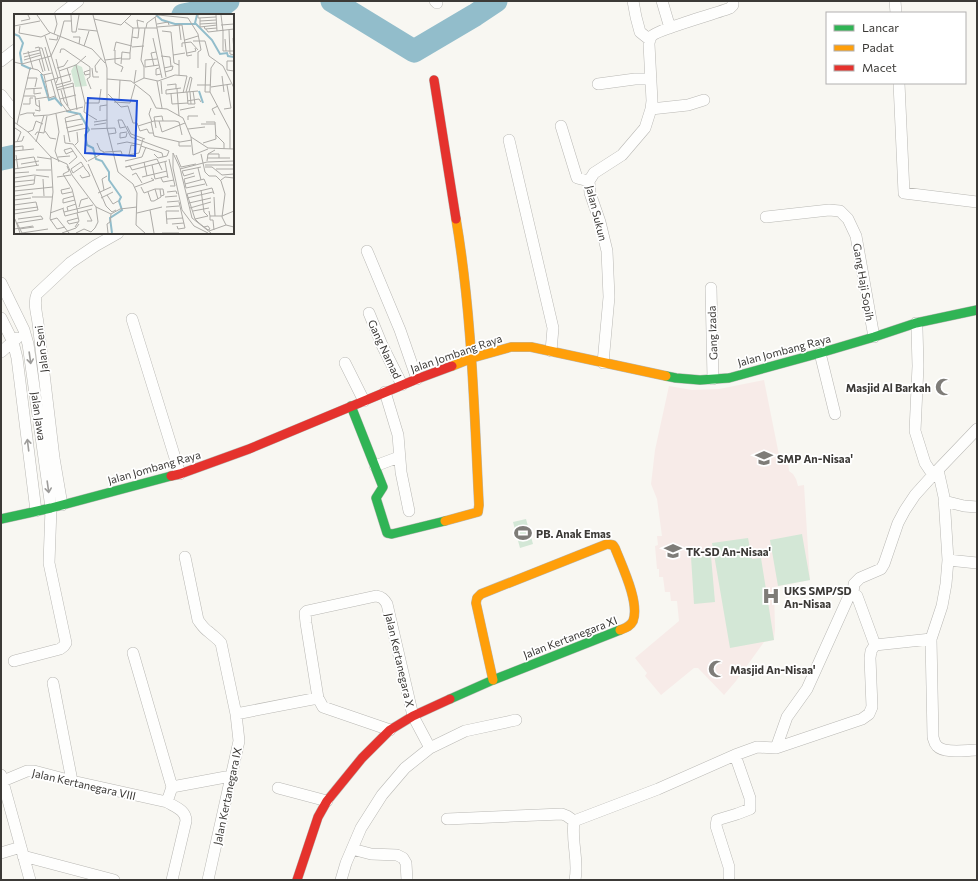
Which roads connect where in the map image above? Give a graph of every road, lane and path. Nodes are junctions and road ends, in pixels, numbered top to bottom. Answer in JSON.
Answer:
{"nodes":[{"id":1,"x":78,"y":1,"type":"edge"},
{"id":2,"x":633,"y":1,"type":"edge"},
{"id":3,"x":662,"y":1,"type":"edge"},
{"id":4,"x":733,"y":1,"type":"edge"},
{"id":5,"x":895,"y":1,"type":"edge"},
{"id":6,"x":896,"y":12,"type":"edge"},
{"id":7,"x":61,"y":14,"type":"edge"},
{"id":8,"x":670,"y":28,"type":"junction"},
{"id":9,"x":650,"y":40,"type":"junction"},
{"id":10,"x":14,"y":51,"type":"edge"},
{"id":11,"x":1,"y":61,"type":"edge"},
{"id":12,"x":651,"y":79,"type":"junction"},
{"id":13,"x":434,"y":80,"type":"dead end"},
{"id":14,"x":598,"y":84,"type":"dead end"},
{"id":15,"x":899,"y":84,"type":"edge"},
{"id":16,"x":1,"y":95,"type":"edge"},
{"id":17,"x":704,"y":100,"type":"dead end"},
{"id":18,"x":651,"y":109,"type":"junction"},
{"id":19,"x":14,"y":112,"type":"edge"},
{"id":20,"x":561,"y":126,"type":"dead end"},
{"id":21,"x":509,"y":140,"type":"dead end"},
{"id":22,"x":589,"y":181,"type":"junction"},
{"id":23,"x":977,"y":202,"type":"edge"},
{"id":24,"x":766,"y":217,"type":"dead end"},
{"id":25,"x":116,"y":234,"type":"edge"},
{"id":26,"x":367,"y":251,"type":"dead end"},
{"id":27,"x":1,"y":283,"type":"edge"},
{"id":28,"x":711,"y":288,"type":"dead end"},
{"id":29,"x":977,"y":310,"type":"edge"},
{"id":30,"x":369,"y":313,"type":"dead end"},
{"id":31,"x":1,"y":318,"type":"edge"},
{"id":32,"x":132,"y":319,"type":"dead end"},
{"id":33,"x":916,"y":323,"type":"junction"},
{"id":34,"x":24,"y":330,"type":"junction"},
{"id":35,"x":874,"y":337,"type":"junction"},
{"id":36,"x":13,"y":342,"type":"junction"},
{"id":37,"x":551,"y":351,"type":"junction"},
{"id":38,"x":1,"y":352,"type":"edge"},
{"id":39,"x":820,"y":353,"type":"junction"},
{"id":40,"x":472,"y":358,"type":"junction"},
{"id":41,"x":345,"y":363,"type":"dead end"},
{"id":42,"x":603,"y":363,"type":"junction"},
{"id":43,"x":417,"y":379,"type":"junction"},
{"id":44,"x":713,"y":379,"type":"junction"},
{"id":45,"x":402,"y":385,"type":"junction"},
{"id":46,"x":385,"y":392,"type":"junction"},
{"id":47,"x":364,"y":401,"type":"junction"},
{"id":48,"x":351,"y":406,"type":"junction"},
{"id":49,"x":835,"y":414,"type":"dead end"},
{"id":50,"x":977,"y":429,"type":"edge"},
{"id":51,"x":399,"y":457,"type":"junction"},
{"id":52,"x":376,"y":466,"type":"junction"},
{"id":53,"x":935,"y":472,"type":"junction"},
{"id":54,"x":180,"y":474,"type":"junction"},
{"id":55,"x":944,"y":501,"type":"junction"},
{"id":56,"x":62,"y":505,"type":"junction"},
{"id":57,"x":977,"y":507,"type":"edge"},
{"id":58,"x":51,"y":508,"type":"junction"},
{"id":59,"x":36,"y":511,"type":"junction"},
{"id":60,"x":409,"y":511,"type":"dead end"},
{"id":61,"x":1,"y":519,"type":"edge"},
{"id":62,"x":185,"y":557,"type":"dead end"},
{"id":63,"x":948,"y":560,"type":"junction"},
{"id":64,"x":977,"y":563,"type":"edge"},
{"id":65,"x":853,"y":593,"type":"junction"},
{"id":66,"x":931,"y":639,"type":"junction"},
{"id":67,"x":875,"y":645,"type":"junction"},
{"id":68,"x":133,"y":653,"type":"dead end"},
{"id":69,"x":14,"y":662,"type":"dead end"},
{"id":70,"x":493,"y":680,"type":"junction"},
{"id":71,"x":53,"y":683,"type":"dead end"},
{"id":72,"x":318,"y":698,"type":"junction"},
{"id":73,"x":236,"y":714,"type":"junction"},
{"id":74,"x":414,"y":716,"type":"junction"},
{"id":75,"x":516,"y":720,"type":"dead end"},
{"id":76,"x":390,"y":730,"type":"junction"},
{"id":77,"x":430,"y":748,"type":"junction"},
{"id":78,"x":776,"y":748,"type":"junction"},
{"id":79,"x":977,"y":750,"type":"edge"},
{"id":80,"x":735,"y":755,"type":"junction"},
{"id":81,"x":231,"y":776,"type":"junction"},
{"id":82,"x":2,"y":778,"type":"edge"},
{"id":83,"x":72,"y":781,"type":"junction"},
{"id":84,"x":172,"y":787,"type":"junction"},
{"id":85,"x":278,"y":788,"type":"dead end"},
{"id":86,"x":327,"y":801,"type":"junction"},
{"id":87,"x":167,"y":802,"type":"junction"},
{"id":88,"x":448,"y":819,"type":"dead end"},
{"id":89,"x":574,"y":821,"type":"junction"},
{"id":90,"x":352,"y":849,"type":"junction"},
{"id":91,"x":22,"y":852,"type":"junction"},
{"id":92,"x":1,"y":853,"type":"edge"},
{"id":93,"x":729,"y":876,"type":"dead end"},
{"id":94,"x":30,"y":880,"type":"edge"},
{"id":95,"x":114,"y":880,"type":"edge"},
{"id":96,"x":172,"y":880,"type":"edge"},
{"id":97,"x":208,"y":880,"type":"edge"},
{"id":98,"x":297,"y":880,"type":"edge"},
{"id":99,"x":341,"y":880,"type":"edge"},
{"id":100,"x":407,"y":880,"type":"edge"},
{"id":101,"x":575,"y":880,"type":"edge"}],
"edges":[{"from":1,"to":7,"type":"street"},
{"from":2,"to":9,"type":"street"},
{"from":3,"to":8,"type":"street"},
{"from":4,"to":8,"type":"street"},
{"from":5,"to":6,"type":"street"},
{"from":8,"to":9,"type":"street"},
{"from":9,"to":12,"type":"street","name":"Jalan Sukun"},
{"from":10,"to":11,"type":"street"},
{"from":12,"to":14,"type":"street"},
{"from":12,"to":18,"type":"street","name":"Jalan Sukun"},
{"from":13,"to":40,"type":"street"},
{"from":15,"to":23,"type":"street"},
{"from":16,"to":19,"type":"street"},
{"from":17,"to":18,"type":"street"},
{"from":18,"to":22,"type":"street","name":"Jalan Sukun"},
{"from":20,"to":22,"type":"street"},
{"from":21,"to":37,"type":"street"},
{"from":22,"to":42,"type":"street","name":"Jalan Sukun"},
{"from":24,"to":35,"type":"street","name":"Gang Haji Sopih"},
{"from":25,"to":56,"type":"street","name":"Jalan Seni"},
{"from":26,"to":43,"type":"street"},
{"from":27,"to":34,"type":"street","name":"Jalan Jawa"},
{"from":28,"to":44,"type":"street","name":"Gang Izada"},
{"from":29,"to":33,"type":"street","name":"Jalan Jombang Raya"},
{"from":30,"to":45,"type":"street","name":"Gang Namad"},
{"from":31,"to":36,"type":"street","name":"Jalan Jawa"},
{"from":32,"to":54,"type":"street"},
{"from":33,"to":35,"type":"street","name":"Jalan Jombang Raya"},
{"from":33,"to":53,"type":"street"},
{"from":34,"to":36,"type":"street"},
{"from":34,"to":58,"type":"street","name":"Jalan Jawa","one_way":true},
{"from":35,"to":39,"type":"street","name":"Jalan Jombang Raya"},
{"from":36,"to":38,"type":"street"},
{"from":59,"to":36,"type":"street","name":"Jalan Jawa","one_way":true},
{"from":37,"to":40,"type":"street","name":"Jalan Jombang Raya"},
{"from":37,"to":42,"type":"street","name":"Jalan Jombang Raya"},
{"from":39,"to":44,"type":"street","name":"Jalan Jombang Raya"},
{"from":39,"to":49,"type":"street"},
{"from":40,"to":43,"type":"street","name":"Jalan Jombang Raya"},
{"from":40,"to":52,"type":"street"},
{"from":41,"to":47,"type":"street"},
{"from":42,"to":44,"type":"street","name":"Jalan Jombang Raya"},
{"from":43,"to":45,"type":"street","name":"Jalan Jombang Raya"},
{"from":45,"to":46,"type":"street","name":"Jalan Jombang Raya"},
{"from":46,"to":47,"type":"street","name":"Jalan Jombang Raya"},
{"from":46,"to":51,"type":"street"},
{"from":47,"to":48,"type":"street","name":"Jalan Jombang Raya"},
{"from":48,"to":52,"type":"street"},
{"from":48,"to":54,"type":"street","name":"Jalan Jombang Raya"},
{"from":50,"to":53,"type":"street"},
{"from":51,"to":52,"type":"street"},
{"from":51,"to":60,"type":"street"},
{"from":53,"to":55,"type":"street"},
{"from":53,"to":65,"type":"street"},
{"from":54,"to":56,"type":"street","name":"Jalan Jombang Raya"},
{"from":55,"to":57,"type":"street"},
{"from":55,"to":63,"type":"street"},
{"from":56,"to":58,"type":"street","name":"Jalan Jombang Raya"},
{"from":58,"to":59,"type":"street","name":"Jalan Jombang Raya"},
{"from":58,"to":69,"type":"street","name":"Jalan Jawa"},
{"from":59,"to":61,"type":"street","name":"Jalan Jombang Raya"},
{"from":62,"to":73,"type":"street","name":"Jalan Kertanegara IX"},
{"from":63,"to":64,"type":"street"},
{"from":63,"to":66,"type":"street"},
{"from":65,"to":67,"type":"street"},
{"from":65,"to":78,"type":"street"},
{"from":66,"to":67,"type":"street"},
{"from":66,"to":79,"type":"street"},
{"from":67,"to":78,"type":"street"},
{"from":68,"to":84,"type":"street"},
{"from":70,"to":70,"type":"street","name":"Jalan Kertanegara XI"},
{"from":70,"to":74,"type":"street"},
{"from":71,"to":83,"type":"street"},
{"from":72,"to":73,"type":"street"},
{"from":72,"to":74,"type":"street","name":"Jalan Kertanegara X"},
{"from":72,"to":76,"type":"street"},
{"from":73,"to":81,"type":"street","name":"Jalan Kertanegara IX"},
{"from":74,"to":76,"type":"street"},
{"from":74,"to":77,"type":"street","name":"Jalan Kertanegara X"},
{"from":75,"to":77,"type":"street"},
{"from":76,"to":86,"type":"street"},
{"from":77,"to":90,"type":"street"},
{"from":78,"to":80,"type":"street"},
{"from":80,"to":89,"type":"street"},
{"from":80,"to":93,"type":"street"},
{"from":81,"to":84,"type":"street"},
{"from":81,"to":97,"type":"street","name":"Jalan Kertanegara IX"},
{"from":82,"to":83,"type":"street","name":"Jalan Kertanegara VIII"},
{"from":82,"to":91,"type":"street"},
{"from":83,"to":87,"type":"street","name":"Jalan Kertanegara VIII"},
{"from":84,"to":87,"type":"street"},
{"from":85,"to":86,"type":"street"},
{"from":86,"to":98,"type":"street"},
{"from":87,"to":96,"type":"street","name":"Jalan Kertanegara VIII"},
{"from":88,"to":89,"type":"street"},
{"from":89,"to":101,"type":"street"},
{"from":90,"to":99,"type":"street"},
{"from":90,"to":100,"type":"street"},
{"from":91,"to":92,"type":"street"},
{"from":91,"to":94,"type":"street"},
{"from":91,"to":95,"type":"street"}]}
